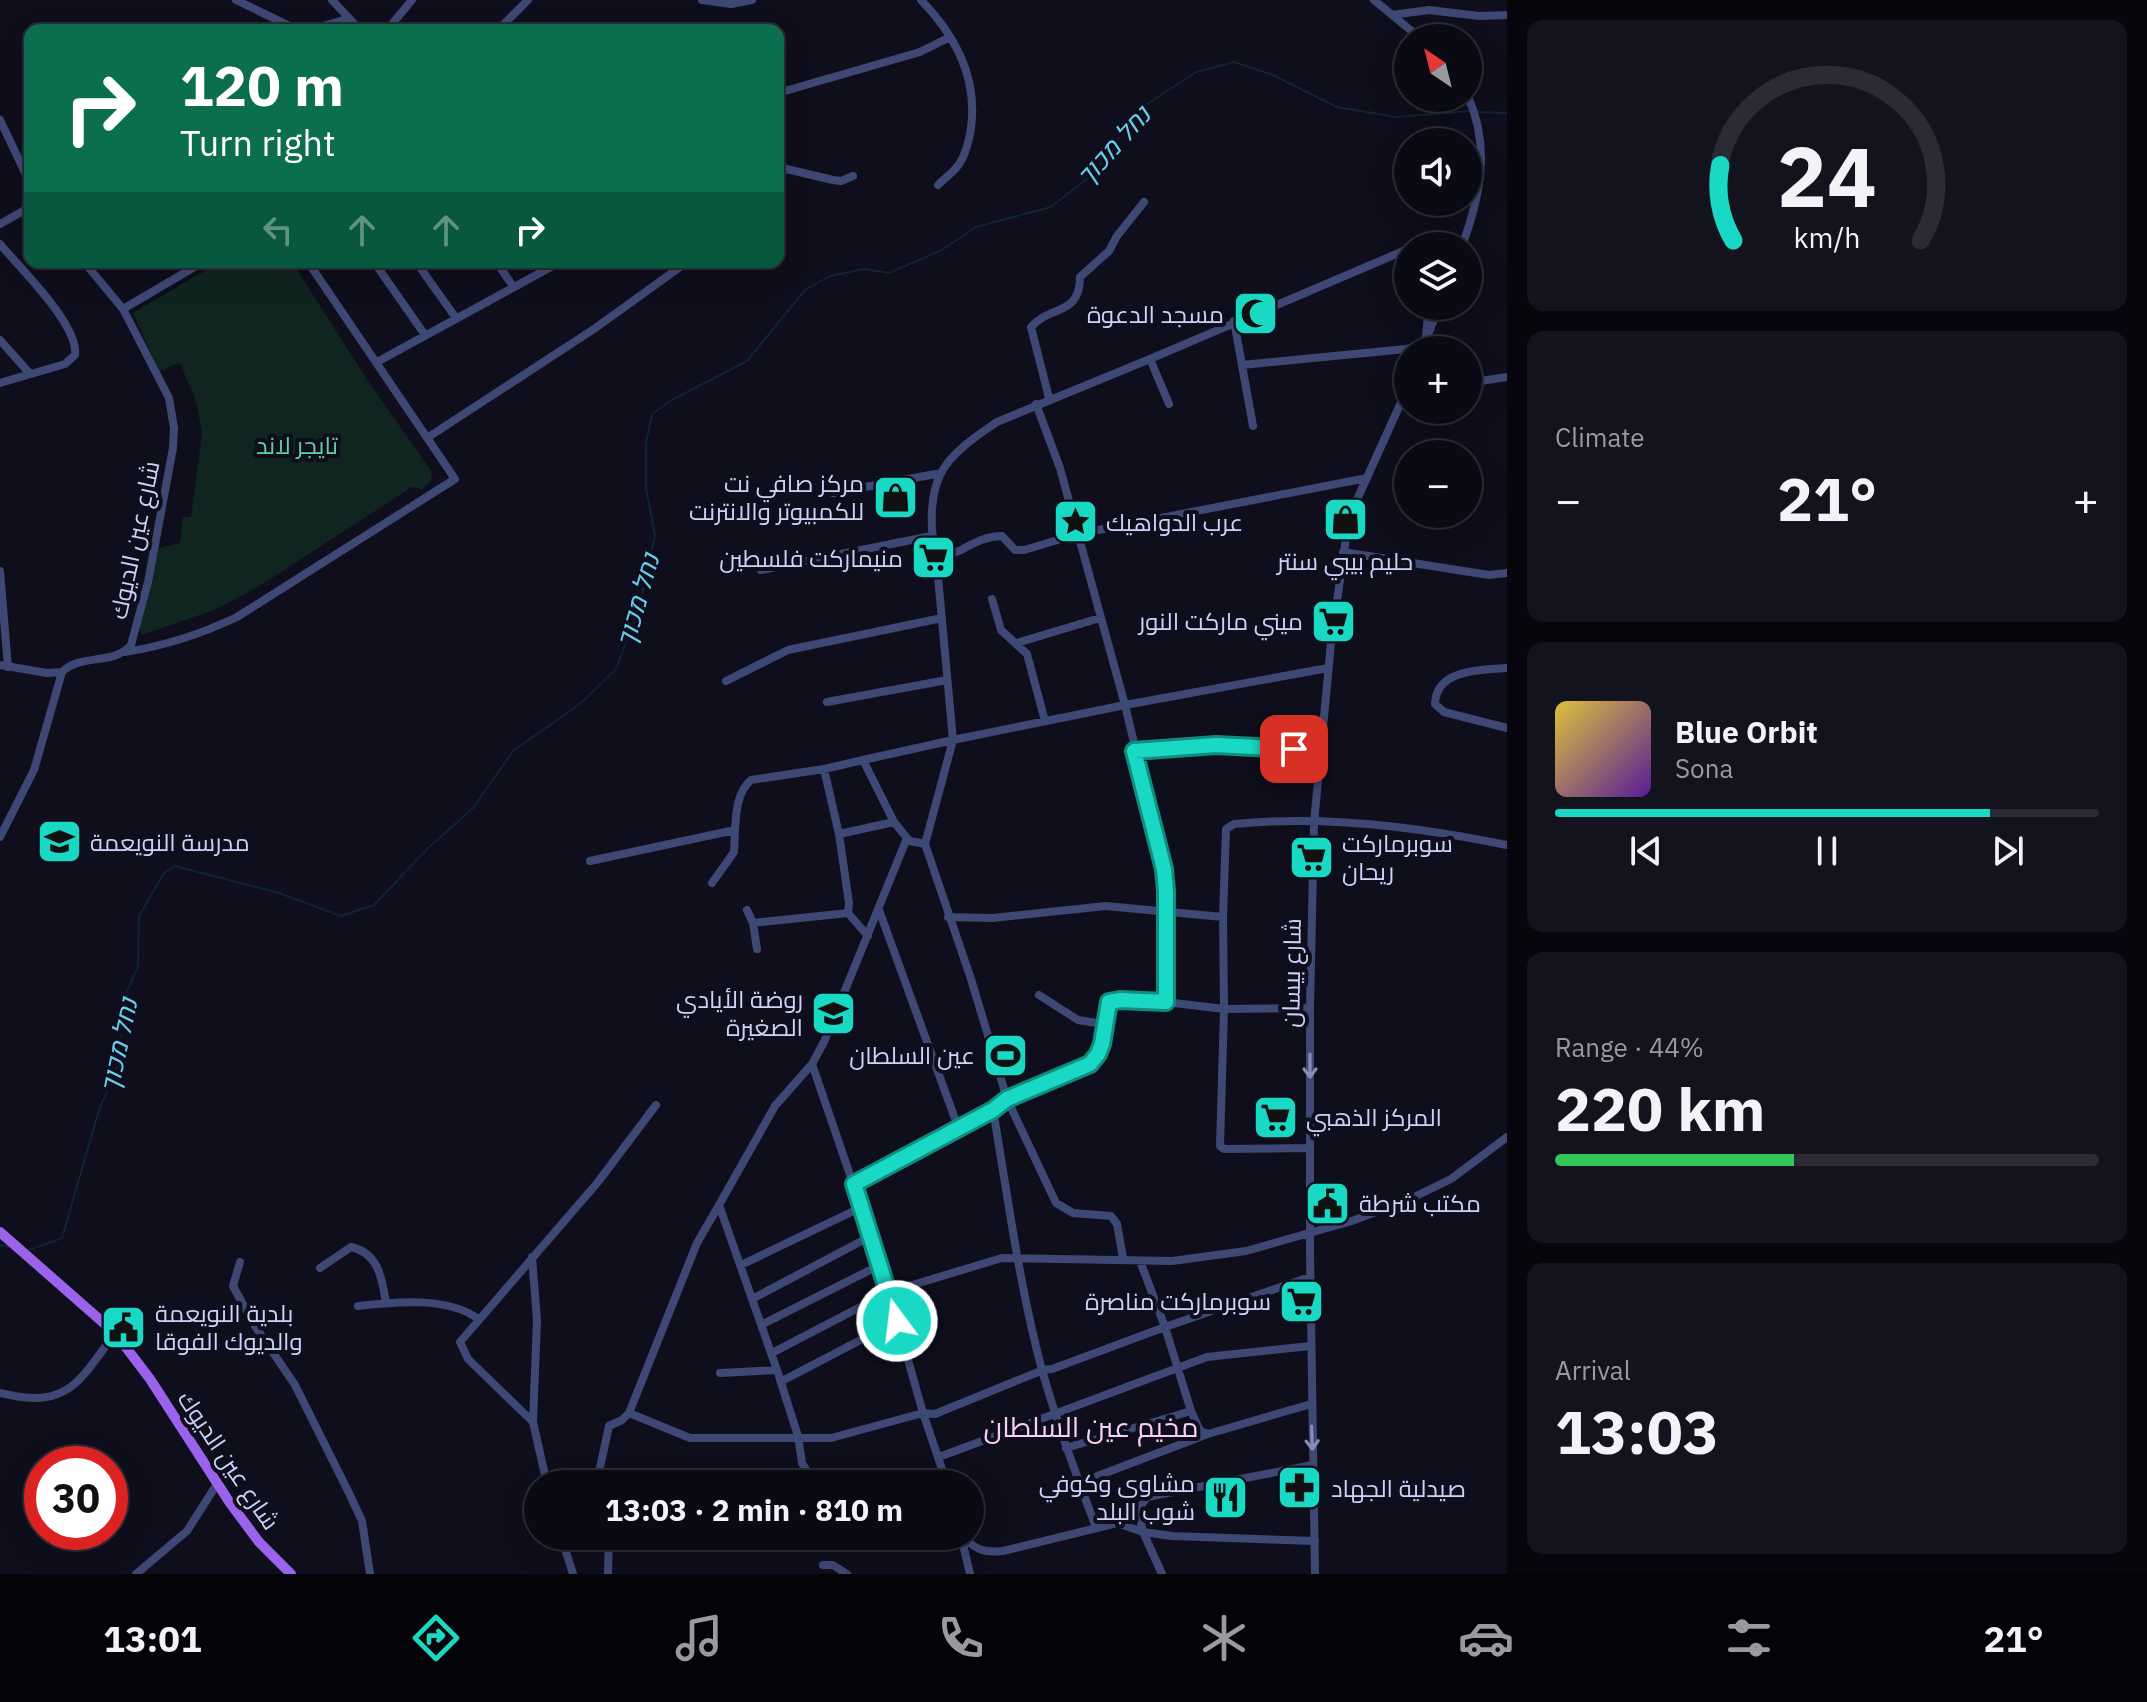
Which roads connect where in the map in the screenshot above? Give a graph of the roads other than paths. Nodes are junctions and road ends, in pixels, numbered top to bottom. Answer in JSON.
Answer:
{"nodes":[{"id":1,"x":236,"y":0,"type":"edge"},
{"id":2,"x":332,"y":0,"type":"edge"},
{"id":3,"x":412,"y":0,"type":"edge"},
{"id":4,"x":528,"y":0,"type":"edge"},
{"id":5,"x":702,"y":0,"type":"edge"},
{"id":6,"x":752,"y":0,"type":"edge"},
{"id":7,"x":921,"y":0,"type":"edge"},
{"id":8,"x":1374,"y":0,"type":"edge"},
{"id":9,"x":1416,"y":11,"type":"junction"},
{"id":10,"x":1392,"y":15,"type":"junction"},
{"id":11,"x":1507,"y":15,"type":"edge"},
{"id":12,"x":347,"y":19,"type":"junction"},
{"id":13,"x":286,"y":24,"type":"edge"},
{"id":14,"x":330,"y":24,"type":"edge"},
{"id":15,"x":353,"y":24,"type":"edge"},
{"id":16,"x":392,"y":24,"type":"edge"},
{"id":17,"x":504,"y":24,"type":"edge"},
{"id":18,"x":1403,"y":24,"type":"edge"},
{"id":19,"x":1413,"y":24,"type":"edge"},
{"id":20,"x":950,"y":37,"type":"junction"},
{"id":21,"x":784,"y":91,"type":"edge"},
{"id":22,"x":1473,"y":112,"type":"edge"},
{"id":23,"x":0,"y":120,"type":"edge"},
{"id":24,"x":784,"y":168,"type":"edge"},
{"id":25,"x":24,"y":170,"type":"edge"},
{"id":26,"x":853,"y":176,"type":"dead end"},
{"id":27,"x":938,"y":185,"type":"dead end"},
{"id":28,"x":1144,"y":202,"type":"dead end"},
{"id":29,"x":24,"y":210,"type":"edge"},
{"id":30,"x":0,"y":224,"type":"edge"},
{"id":31,"x":1467,"y":232,"type":"edge"},
{"id":32,"x":0,"y":244,"type":"edge"},
{"id":33,"x":1394,"y":255,"type":"edge"},
{"id":34,"x":89,"y":268,"type":"edge"},
{"id":35,"x":192,"y":268,"type":"edge"},
{"id":36,"x":312,"y":268,"type":"edge"},
{"id":37,"x":378,"y":268,"type":"edge"},
{"id":38,"x":420,"y":268,"type":"edge"},
{"id":39,"x":500,"y":268,"type":"edge"},
{"id":40,"x":548,"y":268,"type":"edge"},
{"id":41,"x":678,"y":268,"type":"edge"},
{"id":42,"x":189,"y":270,"type":"joint"},
{"id":43,"x":513,"y":286,"type":"junction"},
{"id":44,"x":123,"y":309,"type":"junction"},
{"id":45,"x":456,"y":318,"type":"junction"},
{"id":46,"x":1234,"y":321,"type":"junction"},
{"id":47,"x":425,"y":335,"type":"junction"},
{"id":48,"x":0,"y":340,"type":"edge"},
{"id":49,"x":1394,"y":350,"type":"edge"},
{"id":50,"x":1150,"y":359,"type":"junction"},
{"id":51,"x":377,"y":362,"type":"junction"},
{"id":52,"x":1242,"y":365,"type":"junction"},
{"id":53,"x":30,"y":374,"type":"junction"},
{"id":54,"x":1507,"y":377,"type":"edge"},
{"id":55,"x":1482,"y":381,"type":"edge"},
{"id":56,"x":0,"y":383,"type":"edge"},
{"id":57,"x":1049,"y":398,"type":"junction"},
{"id":58,"x":1036,"y":404,"type":"junction"},
{"id":59,"x":1169,"y":404,"type":"dead end"},
{"id":60,"x":1394,"y":419,"type":"edge"},
{"id":61,"x":1253,"y":426,"type":"dead end"},
{"id":62,"x":427,"y":438,"type":"junction"},
{"id":63,"x":941,"y":473,"type":"junction"},
{"id":64,"x":1367,"y":478,"type":"junction"},
{"id":65,"x":833,"y":493,"type":"dead end"},
{"id":66,"x":1078,"y":534,"type":"junction"},
{"id":67,"x":931,"y":536,"type":"junction"},
{"id":68,"x":1343,"y":552,"type":"junction"},
{"id":69,"x":936,"y":555,"type":"junction"},
{"id":70,"x":761,"y":570,"type":"dead end"},
{"id":71,"x":0,"y":571,"type":"edge"},
{"id":72,"x":1507,"y":573,"type":"edge"},
{"id":73,"x":992,"y":599,"type":"dead end"},
{"id":74,"x":942,"y":618,"type":"junction"},
{"id":75,"x":1100,"y":618,"type":"junction"},
{"id":76,"x":1017,"y":643,"type":"junction"},
{"id":77,"x":125,"y":652,"type":"junction"},
{"id":78,"x":4,"y":666,"type":"edge"},
{"id":79,"x":1328,"y":668,"type":"junction"},
{"id":80,"x":1507,"y":668,"type":"edge"},
{"id":81,"x":62,"y":672,"type":"junction"},
{"id":82,"x":947,"y":680,"type":"junction"},
{"id":83,"x":726,"y":681,"type":"dead end"},
{"id":84,"x":827,"y":702,"type":"dead end"},
{"id":85,"x":1125,"y":705,"type":"junction"},
{"id":86,"x":1045,"y":721,"type":"junction"},
{"id":87,"x":1507,"y":728,"type":"edge"},
{"id":88,"x":953,"y":740,"type":"junction"},
{"id":89,"x":1134,"y":751,"type":"junction"},
{"id":90,"x":1320,"y":751,"type":"junction"},
{"id":91,"x":863,"y":760,"type":"junction"},
{"id":92,"x":824,"y":769,"type":"junction"},
{"id":93,"x":894,"y":822,"type":"junction"},
{"id":94,"x":1314,"y":823,"type":"junction"},
{"id":95,"x":735,"y":830,"type":"junction"},
{"id":96,"x":839,"y":834,"type":"junction"},
{"id":97,"x":0,"y":837,"type":"edge"},
{"id":98,"x":907,"y":838,"type":"junction"},
{"id":99,"x":925,"y":844,"type":"junction"},
{"id":100,"x":1507,"y":845,"type":"edge"},
{"id":101,"x":590,"y":861,"type":"dead end"},
{"id":102,"x":712,"y":883,"type":"dead end"},
{"id":103,"x":747,"y":910,"type":"dead end"},
{"id":104,"x":879,"y":910,"type":"junction"},
{"id":105,"x":848,"y":913,"type":"junction"},
{"id":106,"x":1166,"y":913,"type":"junction"},
{"id":107,"x":948,"y":917,"type":"junction"},
{"id":108,"x":1223,"y":917,"type":"junction"},
{"id":109,"x":753,"y":923,"type":"junction"},
{"id":110,"x":868,"y":936,"type":"junction"},
{"id":111,"x":757,"y":949,"type":"dead end"},
{"id":112,"x":1039,"y":995,"type":"dead end"},
{"id":113,"x":1166,"y":1002,"type":"junction"},
{"id":114,"x":1310,"y":1008,"type":"junction"},
{"id":115,"x":1224,"y":1009,"type":"junction"},
{"id":116,"x":1103,"y":1024,"type":"junction"},
{"id":117,"x":812,"y":1064,"type":"junction"},
{"id":118,"x":1007,"y":1099,"type":"junction"},
{"id":119,"x":656,"y":1105,"type":"dead end"},
{"id":120,"x":993,"y":1110,"type":"junction"},
{"id":121,"x":958,"y":1127,"type":"junction"},
{"id":122,"x":1507,"y":1137,"type":"edge"},
{"id":123,"x":1310,"y":1148,"type":"junction"},
{"id":124,"x":854,"y":1184,"type":"junction"},
{"id":125,"x":719,"y":1205,"type":"junction"},
{"id":126,"x":862,"y":1207,"type":"junction"},
{"id":127,"x":0,"y":1232,"type":"edge"},
{"id":128,"x":1310,"y":1232,"type":"junction"},
{"id":129,"x":871,"y":1236,"type":"junction"},
{"id":130,"x":532,"y":1257,"type":"junction"},
{"id":131,"x":1018,"y":1258,"type":"junction"},
{"id":132,"x":1123,"y":1258,"type":"junction"},
{"id":133,"x":1140,"y":1261,"type":"junction"},
{"id":134,"x":240,"y":1262,"type":"dead end"},
{"id":135,"x":741,"y":1265,"type":"junction"},
{"id":136,"x":880,"y":1265,"type":"junction"},
{"id":137,"x":320,"y":1268,"type":"dead end"},
{"id":138,"x":1310,"y":1277,"type":"junction"},
{"id":139,"x":889,"y":1292,"type":"junction"},
{"id":140,"x":754,"y":1298,"type":"junction"},
{"id":141,"x":386,"y":1303,"type":"junction"},
{"id":142,"x":358,"y":1306,"type":"dead end"},
{"id":143,"x":478,"y":1319,"type":"junction"},
{"id":144,"x":897,"y":1321,"type":"junction"},
{"id":145,"x":763,"y":1324,"type":"junction"},
{"id":146,"x":1165,"y":1327,"type":"junction"},
{"id":147,"x":115,"y":1333,"type":"junction"},
{"id":148,"x":1310,"y":1346,"type":"junction"},
{"id":149,"x":772,"y":1353,"type":"junction"},
{"id":150,"x":1177,"y":1369,"type":"junction"},
{"id":151,"x":777,"y":1370,"type":"junction"},
{"id":152,"x":1043,"y":1370,"type":"junction"},
{"id":153,"x":720,"y":1373,"type":"dead end"},
{"id":154,"x":782,"y":1381,"type":"junction"},
{"id":155,"x":0,"y":1393,"type":"edge"},
{"id":156,"x":1311,"y":1404,"type":"junction"},
{"id":157,"x":1191,"y":1411,"type":"junction"},
{"id":158,"x":629,"y":1413,"type":"junction"},
{"id":159,"x":923,"y":1413,"type":"junction"},
{"id":160,"x":1057,"y":1413,"type":"junction"},
{"id":161,"x":533,"y":1422,"type":"junction"},
{"id":162,"x":1208,"y":1434,"type":"junction"},
{"id":163,"x":798,"y":1436,"type":"junction"},
{"id":164,"x":1066,"y":1448,"type":"junction"},
{"id":165,"x":939,"y":1457,"type":"junction"},
{"id":166,"x":1313,"y":1465,"type":"junction"},
{"id":167,"x":544,"y":1470,"type":"edge"},
{"id":168,"x":598,"y":1470,"type":"edge"},
{"id":169,"x":806,"y":1470,"type":"edge"},
{"id":170,"x":943,"y":1470,"type":"edge"},
{"id":171,"x":1079,"y":1483,"type":"junction"},
{"id":172,"x":217,"y":1484,"type":"junction"},
{"id":173,"x":1096,"y":1527,"type":"junction"},
{"id":174,"x":1143,"y":1532,"type":"junction"},
{"id":175,"x":1315,"y":1541,"type":"junction"},
{"id":176,"x":565,"y":1550,"type":"edge"},
{"id":177,"x":609,"y":1550,"type":"edge"},
{"id":178,"x":965,"y":1550,"type":"edge"},
{"id":179,"x":979,"y":1550,"type":"edge"},
{"id":180,"x":823,"y":1565,"type":"dead end"},
{"id":181,"x":1161,"y":1573,"type":"edge"},
{"id":182,"x":136,"y":1574,"type":"edge"},
{"id":183,"x":291,"y":1574,"type":"edge"},
{"id":184,"x":370,"y":1574,"type":"edge"},
{"id":185,"x":573,"y":1574,"type":"edge"},
{"id":186,"x":608,"y":1574,"type":"edge"},
{"id":187,"x":847,"y":1574,"type":"edge"},
{"id":188,"x":970,"y":1574,"type":"edge"},
{"id":189,"x":1150,"y":1574,"type":"edge"},
{"id":190,"x":1315,"y":1574,"type":"edge"}],
"edges":[{"from":1,"to":13,"type":"street"},
{"from":2,"to":12,"type":"street"},
{"from":3,"to":16,"type":"street"},
{"from":4,"to":17,"type":"street"},
{"from":5,"to":6,"type":"street"},
{"from":7,"to":20,"type":"street"},
{"from":8,"to":10,"type":"street"},
{"from":9,"to":10,"type":"street"},
{"from":9,"to":11,"type":"street"},
{"from":9,"to":19,"type":"street"},
{"from":10,"to":18,"type":"street"},
{"from":12,"to":14,"type":"street"},
{"from":12,"to":15,"type":"street"},
{"from":20,"to":21,"type":"street"},
{"from":20,"to":27,"type":"street"},
{"from":22,"to":31,"type":"street"},
{"from":23,"to":25,"type":"street"},
{"from":24,"to":26,"type":"street"},
{"from":28,"to":57,"type":"street"},
{"from":29,"to":30,"type":"street"},
{"from":32,"to":53,"type":"street"},
{"from":33,"to":46,"type":"street"},
{"from":34,"to":44,"type":"street","name":"شارع عين الديوك"},
{"from":35,"to":42,"type":"street"},
{"from":36,"to":51,"type":"street"},
{"from":37,"to":47,"type":"street"},
{"from":38,"to":45,"type":"street"},
{"from":39,"to":43,"type":"street"},
{"from":40,"to":43,"type":"street"},
{"from":41,"to":62,"type":"street"},
{"from":42,"to":44,"type":"street"},
{"from":43,"to":45,"type":"street"},
{"from":44,"to":77,"type":"street","name":"شارع عين الديوك"},
{"from":45,"to":47,"type":"street"},
{"from":46,"to":50,"type":"street"},
{"from":46,"to":52,"type":"street"},
{"from":47,"to":51,"type":"street"},
{"from":48,"to":53,"type":"street"},
{"from":49,"to":52,"type":"street"},
{"from":50,"to":57,"type":"street"},
{"from":50,"to":59,"type":"street"},
{"from":51,"to":62,"type":"street"},
{"from":52,"to":61,"type":"street"},
{"from":53,"to":56,"type":"street"},
{"from":54,"to":55,"type":"street"},
{"from":57,"to":58,"type":"street"},
{"from":58,"to":63,"type":"street"},
{"from":58,"to":66,"type":"street"},
{"from":60,"to":64,"type":"street","name":"شارع بيسان"},
{"from":62,"to":77,"type":"street"},
{"from":63,"to":65,"type":"street"},
{"from":63,"to":67,"type":"street"},
{"from":64,"to":66,"type":"street"},
{"from":64,"to":68,"type":"street","name":"شارع بيسان"},
{"from":66,"to":69,"type":"street"},
{"from":66,"to":75,"type":"street"},
{"from":67,"to":69,"type":"street"},
{"from":67,"to":70,"type":"street"},
{"from":68,"to":72,"type":"street"},
{"from":68,"to":79,"type":"street","name":"شارع بيسان"},
{"from":69,"to":74,"type":"street"},
{"from":71,"to":78,"type":"street"},
{"from":73,"to":76,"type":"street"},
{"from":74,"to":82,"type":"street"},
{"from":74,"to":83,"type":"street"},
{"from":75,"to":76,"type":"street"},
{"from":75,"to":85,"type":"street"},
{"from":76,"to":86,"type":"street"},
{"from":77,"to":81,"type":"street","name":"شارع عين الديوك"},
{"from":78,"to":81,"type":"street"},
{"from":79,"to":85,"type":"street"},
{"from":79,"to":90,"type":"street","name":"شارع بيسان"},
{"from":80,"to":87,"type":"street"},
{"from":81,"to":97,"type":"street"},
{"from":82,"to":84,"type":"street"},
{"from":82,"to":88,"type":"street"},
{"from":85,"to":86,"type":"street"},
{"from":85,"to":89,"type":"street"},
{"from":86,"to":88,"type":"street"},
{"from":88,"to":91,"type":"street"},
{"from":88,"to":99,"type":"street"},
{"from":89,"to":90,"type":"street"},
{"from":89,"to":106,"type":"street"},
{"from":90,"to":94,"type":"street","name":"شارع بيسان"},
{"from":91,"to":92,"type":"street"},
{"from":91,"to":93,"type":"street"},
{"from":92,"to":95,"type":"street"},
{"from":92,"to":96,"type":"street"},
{"from":93,"to":96,"type":"street"},
{"from":93,"to":98,"type":"street"},
{"from":94,"to":100,"type":"street"},
{"from":94,"to":108,"type":"street"},
{"from":94,"to":114,"type":"street","name":"شارع بيسان"},
{"from":95,"to":101,"type":"street"},
{"from":95,"to":102,"type":"street"},
{"from":96,"to":105,"type":"street"},
{"from":98,"to":99,"type":"street"},
{"from":98,"to":104,"type":"street"},
{"from":99,"to":107,"type":"street"},
{"from":103,"to":109,"type":"street"},
{"from":104,"to":110,"type":"street"},
{"from":104,"to":121,"type":"street"},
{"from":105,"to":109,"type":"street"},
{"from":105,"to":110,"type":"street"},
{"from":106,"to":107,"type":"street"},
{"from":106,"to":108,"type":"street"},
{"from":106,"to":113,"type":"street"},
{"from":107,"to":118,"type":"street"},
{"from":108,"to":115,"type":"street"},
{"from":109,"to":111,"type":"street"},
{"from":110,"to":117,"type":"street"},
{"from":112,"to":116,"type":"street"},
{"from":113,"to":115,"type":"street"},
{"from":113,"to":116,"type":"street"},
{"from":114,"to":115,"type":"street"},
{"from":114,"to":123,"type":"street","name":"شارع بيسان","one_way":true},
{"from":115,"to":123,"type":"street"},
{"from":116,"to":118,"type":"street"},
{"from":117,"to":124,"type":"street"},
{"from":117,"to":125,"type":"street"},
{"from":118,"to":120,"type":"street"},
{"from":118,"to":132,"type":"street"},
{"from":119,"to":130,"type":"street"},
{"from":120,"to":121,"type":"street"},
{"from":120,"to":131,"type":"street"},
{"from":121,"to":124,"type":"street"},
{"from":122,"to":128,"type":"street"},
{"from":123,"to":128,"type":"street","name":"شارع بيسان"},
{"from":124,"to":126,"type":"street"},
{"from":125,"to":135,"type":"street"},
{"from":125,"to":158,"type":"street"},
{"from":126,"to":129,"type":"street"},
{"from":126,"to":135,"type":"street"},
{"from":127,"to":147,"type":"main road","name":"شارع عين الديوك"},
{"from":128,"to":133,"type":"street"},
{"from":128,"to":138,"type":"street","name":"شارع بيسان"},
{"from":129,"to":136,"type":"street"},
{"from":129,"to":140,"type":"street"},
{"from":130,"to":143,"type":"street"},
{"from":130,"to":161,"type":"street"},
{"from":131,"to":132,"type":"street"},
{"from":131,"to":139,"type":"street"},
{"from":131,"to":152,"type":"street"},
{"from":132,"to":133,"type":"street"},
{"from":133,"to":146,"type":"street"},
{"from":134,"to":184,"type":"street"},
{"from":135,"to":140,"type":"street"},
{"from":136,"to":139,"type":"street"},
{"from":136,"to":145,"type":"street"},
{"from":137,"to":141,"type":"street"},
{"from":138,"to":146,"type":"street"},
{"from":138,"to":148,"type":"street","name":"شارع بيسان"},
{"from":139,"to":144,"type":"street"},
{"from":139,"to":149,"type":"street"},
{"from":140,"to":145,"type":"street"},
{"from":141,"to":142,"type":"street"},
{"from":141,"to":143,"type":"street"},
{"from":143,"to":161,"type":"street"},
{"from":144,"to":154,"type":"street"},
{"from":144,"to":159,"type":"street"},
{"from":145,"to":149,"type":"street"},
{"from":146,"to":150,"type":"street"},
{"from":146,"to":152,"type":"street"},
{"from":147,"to":155,"type":"street"},
{"from":147,"to":172,"type":"main road","name":"شارع عين الديوك"},
{"from":148,"to":150,"type":"street"},
{"from":148,"to":156,"type":"street","name":"شارع بيسان"},
{"from":149,"to":151,"type":"street"},
{"from":150,"to":157,"type":"street"},
{"from":150,"to":160,"type":"street"},
{"from":151,"to":153,"type":"street"},
{"from":151,"to":154,"type":"street"},
{"from":152,"to":159,"type":"street"},
{"from":152,"to":160,"type":"street"},
{"from":154,"to":163,"type":"street"},
{"from":156,"to":162,"type":"street"},
{"from":156,"to":166,"type":"street","name":"شارع بيسان","one_way":true},
{"from":157,"to":162,"type":"street"},
{"from":157,"to":164,"type":"street"},
{"from":158,"to":163,"type":"street"},
{"from":158,"to":168,"type":"street"},
{"from":159,"to":163,"type":"street"},
{"from":159,"to":165,"type":"street"},
{"from":160,"to":164,"type":"street"},
{"from":160,"to":165,"type":"street"},
{"from":161,"to":167,"type":"street"},
{"from":162,"to":171,"type":"street"},
{"from":163,"to":169,"type":"street"},
{"from":164,"to":171,"type":"street"},
{"from":165,"to":170,"type":"street"},
{"from":166,"to":174,"type":"street"},
{"from":166,"to":175,"type":"street","name":"شارع بيسان"},
{"from":171,"to":173,"type":"street"},
{"from":172,"to":182,"type":"street"},
{"from":172,"to":183,"type":"main road","name":"شارع عين الديوك"},
{"from":173,"to":174,"type":"street"},
{"from":173,"to":179,"type":"street"},
{"from":174,"to":175,"type":"street"},
{"from":174,"to":181,"type":"street"},
{"from":175,"to":190,"type":"street","name":"شارع بيسان"},
{"from":176,"to":185,"type":"street"},
{"from":177,"to":186,"type":"street"},
{"from":178,"to":188,"type":"street"},
{"from":180,"to":187,"type":"street"},
{"from":181,"to":189,"type":"street"}]}
